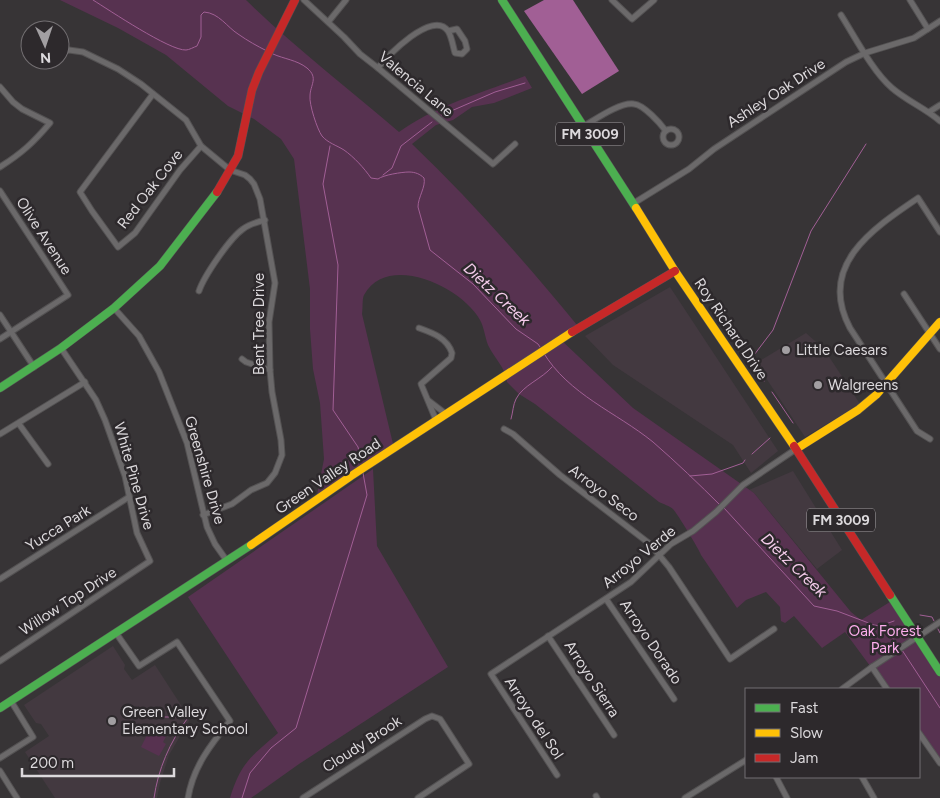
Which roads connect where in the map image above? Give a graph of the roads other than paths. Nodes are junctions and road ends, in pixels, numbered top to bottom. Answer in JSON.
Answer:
{"nodes":[{"id":1,"x":295,"y":0,"type":"edge"},
{"id":2,"x":304,"y":0,"type":"edge"},
{"id":3,"x":346,"y":0,"type":"edge"},
{"id":4,"x":612,"y":0,"type":"edge"},
{"id":5,"x":654,"y":0,"type":"edge"},
{"id":6,"x":910,"y":0,"type":"edge"},
{"id":7,"x":505,"y":1,"type":"edge"},
{"id":8,"x":841,"y":15,"type":"dead end"},
{"id":9,"x":940,"y":21,"type":"edge"},
{"id":10,"x":328,"y":22,"type":"junction"},
{"id":11,"x":928,"y":29,"type":"junction"},
{"id":12,"x":448,"y":31,"type":"junction"},
{"id":13,"x":70,"y":50,"type":"edge"},
{"id":14,"x":865,"y":53,"type":"junction"},
{"id":15,"x":378,"y":68,"type":"junction"},
{"id":16,"x":0,"y":87,"type":"edge"},
{"id":17,"x":153,"y":94,"type":"junction"},
{"id":18,"x":940,"y":104,"type":"edge"},
{"id":19,"x":929,"y":112,"type":"junction"},
{"id":20,"x":940,"y":121,"type":"edge"},
{"id":21,"x":584,"y":126,"type":"junction"},
{"id":22,"x":666,"y":131,"type":"dead end"},
{"id":23,"x":515,"y":144,"type":"dead end"},
{"id":24,"x":201,"y":146,"type":"junction"},
{"id":25,"x":0,"y":167,"type":"edge"},
{"id":26,"x":230,"y":170,"type":"junction"},
{"id":27,"x":0,"y":191,"type":"edge"},
{"id":28,"x":634,"y":203,"type":"junction"},
{"id":29,"x":265,"y":220,"type":"junction"},
{"id":30,"x":940,"y":232,"type":"edge"},
{"id":31,"x":675,"y":270,"type":"junction"},
{"id":32,"x":199,"y":291,"type":"dead end"},
{"id":33,"x":904,"y":294,"type":"dead end"},
{"id":34,"x":114,"y":308,"type":"junction"},
{"id":35,"x":0,"y":315,"type":"edge"},
{"id":36,"x":940,"y":322,"type":"edge"},
{"id":37,"x":419,"y":328,"type":"dead end"},
{"id":38,"x":11,"y":332,"type":"junction"},
{"id":39,"x":930,"y":333,"type":"junction"},
{"id":40,"x":0,"y":339,"type":"edge"},
{"id":41,"x":61,"y":348,"type":"junction"},
{"id":42,"x":940,"y":349,"type":"edge"},
{"id":43,"x":242,"y":359,"type":"dead end"},
{"id":44,"x":34,"y":367,"type":"junction"},
{"id":45,"x":270,"y":370,"type":"junction"},
{"id":46,"x":85,"y":382,"type":"junction"},
{"id":47,"x":886,"y":384,"type":"junction"},
{"id":48,"x":0,"y":388,"type":"edge"},
{"id":49,"x":429,"y":401,"type":"junction"},
{"id":50,"x":446,"y":414,"type":"junction"},
{"id":51,"x":436,"y":420,"type":"junction"},
{"id":52,"x":20,"y":424,"type":"junction"},
{"id":53,"x":504,"y":429,"type":"dead end"},
{"id":54,"x":0,"y":434,"type":"edge"},
{"id":55,"x":930,"y":440,"type":"dead end"},
{"id":56,"x":796,"y":449,"type":"junction"},
{"id":57,"x":48,"y":464,"type":"dead end"},
{"id":58,"x":129,"y":497,"type":"junction"},
{"id":59,"x":203,"y":515,"type":"junction"},
{"id":60,"x":659,"y":554,"type":"junction"},
{"id":61,"x":150,"y":561,"type":"joint"},
{"id":62,"x":227,"y":562,"type":"junction"},
{"id":63,"x":0,"y":579,"type":"edge"},
{"id":64,"x":606,"y":598,"type":"junction"},
{"id":65,"x":940,"y":622,"type":"edge"},
{"id":66,"x":774,"y":629,"type":"dead end"},
{"id":67,"x":116,"y":632,"type":"junction"},
{"id":68,"x":548,"y":636,"type":"junction"},
{"id":69,"x":917,"y":637,"type":"junction"},
{"id":70,"x":0,"y":661,"type":"edge"},
{"id":71,"x":872,"y":667,"type":"junction"},
{"id":72,"x":940,"y":672,"type":"edge"},
{"id":73,"x":491,"y":674,"type":"joint"},
{"id":74,"x":843,"y":688,"type":"edge"},
{"id":75,"x":886,"y":688,"type":"edge"},
{"id":76,"x":674,"y":699,"type":"dead end"},
{"id":77,"x":11,"y":701,"type":"junction"},
{"id":78,"x":0,"y":708,"type":"edge"},
{"id":79,"x":920,"y":734,"type":"edge"},
{"id":80,"x":614,"y":735,"type":"dead end"},
{"id":81,"x":0,"y":758,"type":"edge"},
{"id":82,"x":745,"y":761,"type":"edge"},
{"id":83,"x":940,"y":763,"type":"edge"},
{"id":84,"x":0,"y":771,"type":"edge"},
{"id":85,"x":557,"y":776,"type":"dead end"},
{"id":86,"x":777,"y":778,"type":"edge"},
{"id":87,"x":863,"y":778,"type":"edge"},
{"id":88,"x":17,"y":798,"type":"edge"},
{"id":89,"x":188,"y":798,"type":"edge"},
{"id":90,"x":302,"y":798,"type":"edge"},
{"id":91,"x":418,"y":798,"type":"edge"},
{"id":92,"x":685,"y":798,"type":"edge"},
{"id":93,"x":787,"y":798,"type":"edge"},
{"id":94,"x":874,"y":798,"type":"edge"}],
"edges":[{"from":1,"to":26,"type":"street"},
{"from":2,"to":10,"type":"street","name":"Valencia Lane"},
{"from":3,"to":10,"type":"street"},
{"from":4,"to":5,"type":"street"},
{"from":6,"to":11,"type":"street"},
{"from":7,"to":21,"type":"street","name":"Roy Richard Drive","number":"FM 3009"},
{"from":8,"to":14,"type":"street"},
{"from":9,"to":11,"type":"street","name":"Ashley Oak Drive"},
{"from":10,"to":15,"type":"street","name":"Valencia Lane"},
{"from":11,"to":14,"type":"street","name":"Ashley Oak Drive"},
{"from":12,"to":12,"type":"street"},
{"from":12,"to":15,"type":"street"},
{"from":13,"to":17,"type":"street","name":"Bent Tree Drive"},
{"from":14,"to":19,"type":"street"},
{"from":14,"to":28,"type":"street","name":"Ashley Oak Drive"},
{"from":15,"to":23,"type":"street","name":"Valencia Lane"},
{"from":16,"to":25,"type":"street"},
{"from":17,"to":24,"type":"street","name":"Bent Tree Drive"},
{"from":17,"to":24,"type":"street","name":"Red Oak Cove"},
{"from":18,"to":19,"type":"street"},
{"from":19,"to":20,"type":"street"},
{"from":21,"to":22,"type":"street"},
{"from":21,"to":28,"type":"street","name":"Roy Richard Drive","number":"FM 3009"},
{"from":24,"to":26,"type":"street","name":"Bent Tree Drive"},
{"from":26,"to":29,"type":"street","name":"Bent Tree Drive"},
{"from":26,"to":34,"type":"street"},
{"from":27,"to":38,"type":"street","name":"Olive Avenue"},
{"from":28,"to":31,"type":"street","name":"Roy Richard Drive","number":"FM 3009"},
{"from":29,"to":32,"type":"street"},
{"from":29,"to":45,"type":"street","name":"Bent Tree Drive"},
{"from":30,"to":47,"type":"street"},
{"from":31,"to":50,"type":"street","name":"Green Valley Road"},
{"from":31,"to":56,"type":"street","name":"Roy Richard Drive","number":"FM 3009"},
{"from":33,"to":39,"type":"street"},
{"from":34,"to":41,"type":"street"},
{"from":34,"to":59,"type":"street","name":"Greenshire Drive"},
{"from":35,"to":38,"type":"street"},
{"from":36,"to":39,"type":"street"},
{"from":37,"to":49,"type":"street"},
{"from":38,"to":40,"type":"street"},
{"from":38,"to":44,"type":"street"},
{"from":39,"to":42,"type":"street"},
{"from":39,"to":47,"type":"street"},
{"from":41,"to":44,"type":"street"},
{"from":41,"to":46,"type":"street","name":"White Pine Drive"},
{"from":43,"to":45,"type":"street"},
{"from":44,"to":48,"type":"street"},
{"from":45,"to":59,"type":"street","name":"Bent Tree Drive"},
{"from":46,"to":52,"type":"street"},
{"from":46,"to":58,"type":"street","name":"White Pine Drive"},
{"from":47,"to":55,"type":"street"},
{"from":47,"to":56,"type":"street"},
{"from":49,"to":50,"type":"street"},
{"from":49,"to":51,"type":"street"},
{"from":50,"to":51,"type":"street","name":"Green Valley Road"},
{"from":51,"to":62,"type":"street","name":"Green Valley Road"},
{"from":52,"to":54,"type":"street"},
{"from":52,"to":57,"type":"street"},
{"from":53,"to":60,"type":"street","name":"Arroyo Seco"},
{"from":56,"to":60,"type":"street","name":"Arroyo Verde"},
{"from":56,"to":69,"type":"street","name":"Roy Richard Drive","number":"FM 3009"},
{"from":58,"to":61,"type":"street","name":"White Pine Drive"},
{"from":58,"to":63,"type":"street","name":"Yucca Park"},
{"from":59,"to":62,"type":"street","name":"Greenshire Drive"},
{"from":60,"to":64,"type":"street","name":"Arroyo Verde"},
{"from":60,"to":66,"type":"street","name":"Arroyo Seco"},
{"from":61,"to":70,"type":"street","name":"Willow Top Drive"},
{"from":62,"to":67,"type":"street","name":"Green Valley Road"},
{"from":64,"to":68,"type":"street","name":"Arroyo Verde"},
{"from":64,"to":76,"type":"street","name":"Arroyo Dorado"},
{"from":65,"to":69,"type":"street"},
{"from":67,"to":77,"type":"street","name":"Green Valley Road"},
{"from":67,"to":89,"type":"street"},
{"from":68,"to":73,"type":"street","name":"Arroyo Verde"},
{"from":68,"to":80,"type":"street","name":"Arroyo Sierra"},
{"from":69,"to":71,"type":"street"},
{"from":69,"to":72,"type":"street","name":"Roy Richard Drive","number":"FM 3009"},
{"from":71,"to":74,"type":"street"},
{"from":71,"to":75,"type":"street"},
{"from":73,"to":85,"type":"street","name":"Arroyo del Sol"},
{"from":77,"to":78,"type":"street","name":"Green Valley Road"},
{"from":77,"to":81,"type":"street"},
{"from":79,"to":83,"type":"street"},
{"from":82,"to":92,"type":"street"},
{"from":84,"to":88,"type":"street"},
{"from":86,"to":93,"type":"street"},
{"from":87,"to":94,"type":"street"},
{"from":90,"to":91,"type":"street","name":"Cloudy Brook"}]}
